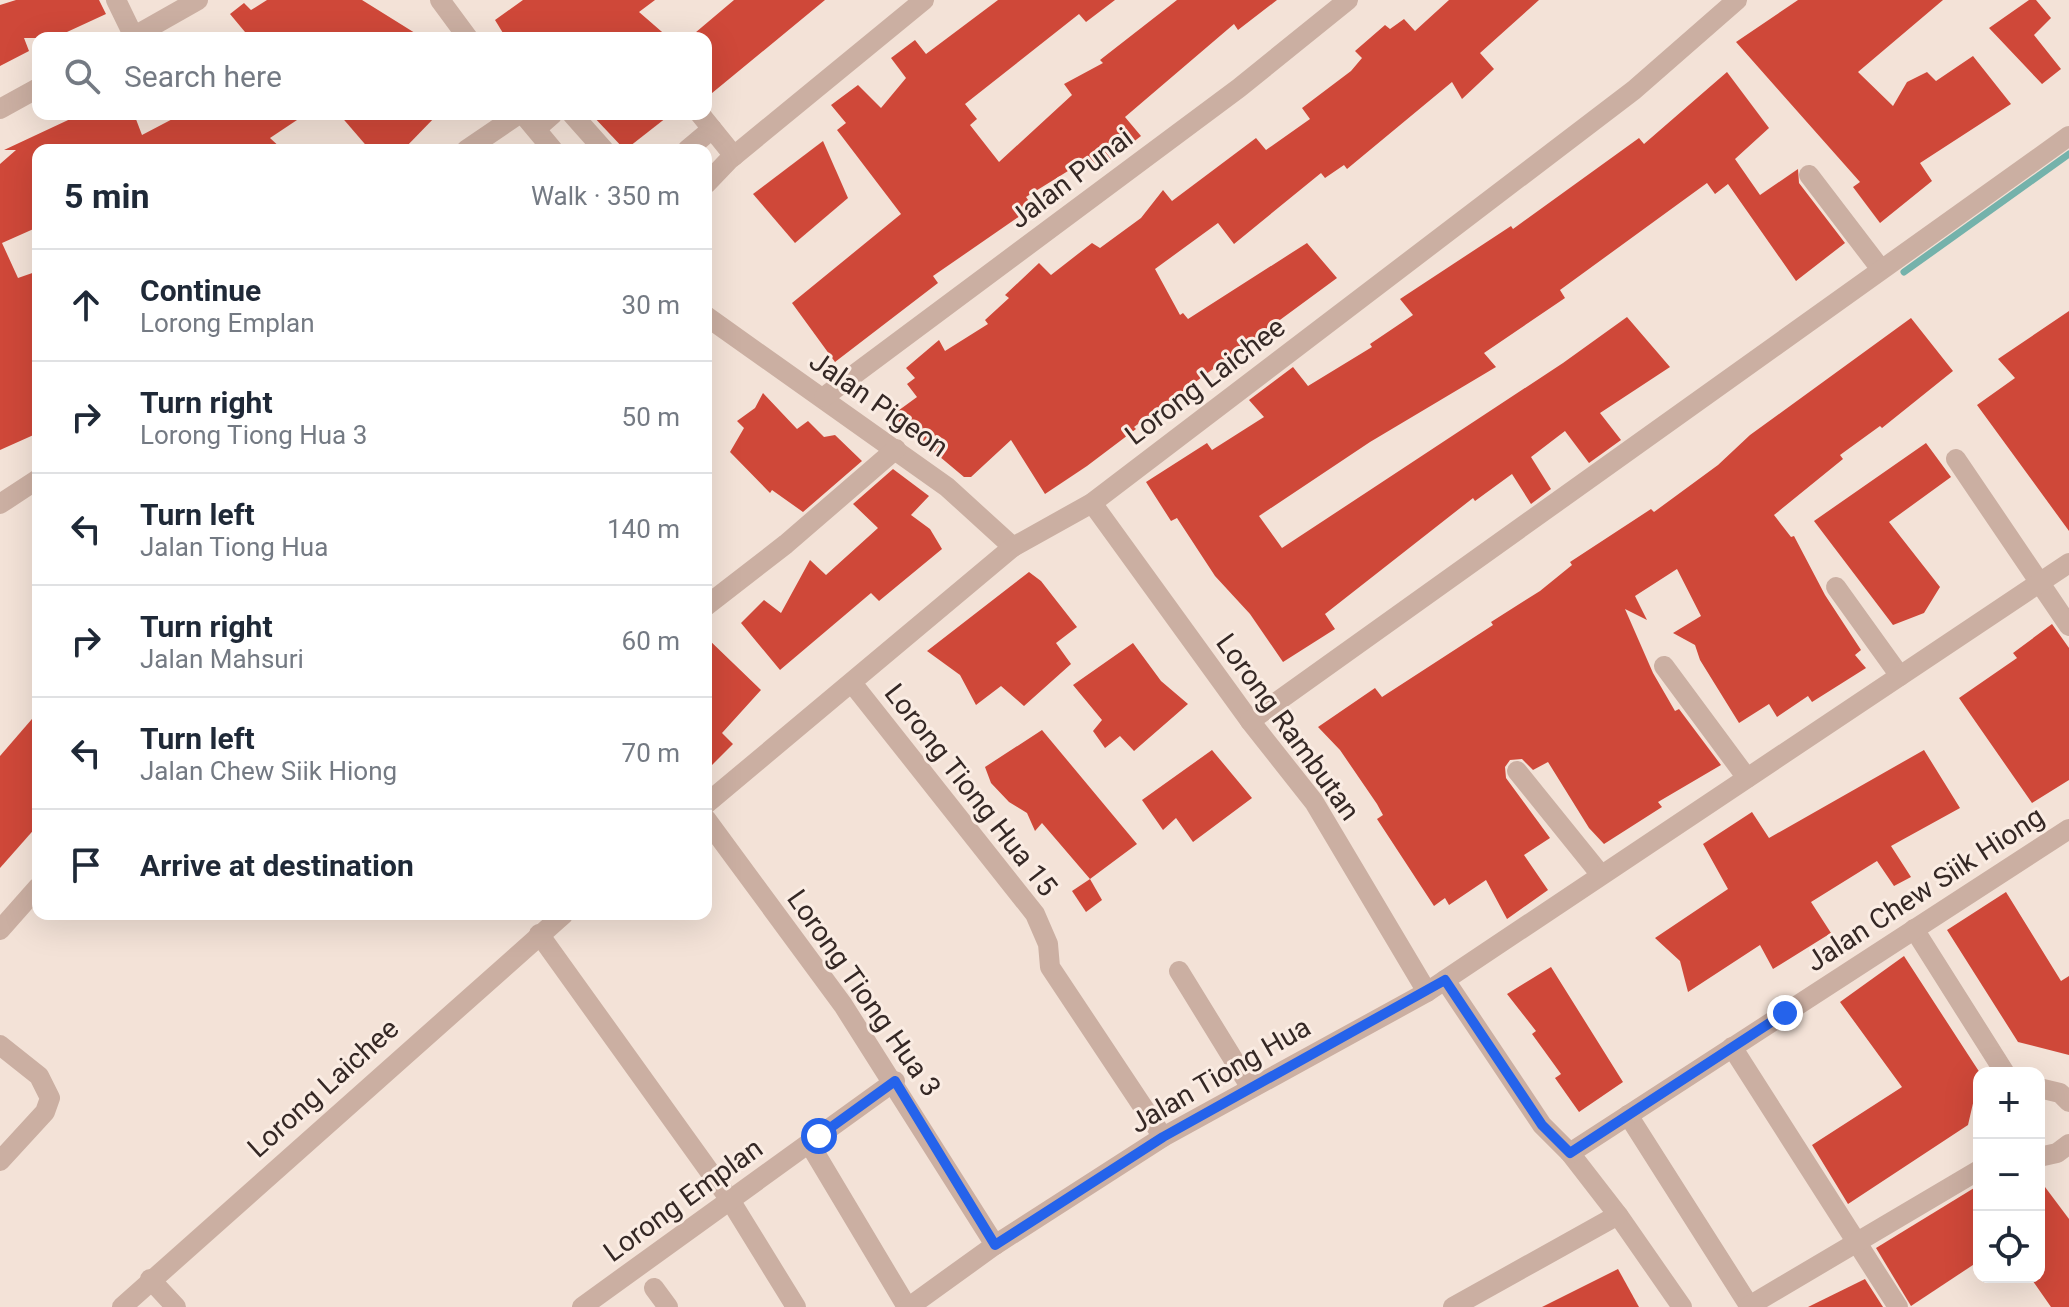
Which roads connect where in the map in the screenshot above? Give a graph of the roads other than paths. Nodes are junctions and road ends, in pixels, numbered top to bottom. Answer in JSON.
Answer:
{"nodes":[{"id":1,"x":116,"y":0,"type":"edge"},
{"id":2,"x":198,"y":0,"type":"edge"},
{"id":3,"x":440,"y":0,"type":"edge"},
{"id":4,"x":924,"y":0,"type":"edge"},
{"id":5,"x":1348,"y":0,"type":"edge"},
{"id":6,"x":1737,"y":0,"type":"edge"},
{"id":7,"x":130,"y":32,"type":"edge"},
{"id":8,"x":141,"y":32,"type":"edge"},
{"id":9,"x":464,"y":32,"type":"edge"},
{"id":10,"x":32,"y":91,"type":"edge"},
{"id":11,"x":0,"y":109,"type":"edge"},
{"id":12,"x":524,"y":120,"type":"edge"},
{"id":13,"x":527,"y":120,"type":"edge"},
{"id":14,"x":577,"y":120,"type":"edge"},
{"id":15,"x":706,"y":122,"type":"edge"},
{"id":16,"x":2069,"y":136,"type":"edge"},
{"id":17,"x":478,"y":144,"type":"edge"},
{"id":18,"x":548,"y":144,"type":"edge"},
{"id":19,"x":599,"y":144,"type":"edge"},
{"id":20,"x":691,"y":144,"type":"edge"},
{"id":21,"x":734,"y":156,"type":"junction"},
{"id":22,"x":1809,"y":175,"type":"dead end"},
{"id":23,"x":712,"y":178,"type":"edge"},
{"id":24,"x":1880,"y":268,"type":"junction"},
{"id":25,"x":712,"y":321,"type":"edge"},
{"id":26,"x":824,"y":397,"type":"junction"},
{"id":27,"x":896,"y":449,"type":"junction"},
{"id":28,"x":1956,"y":459,"type":"dead end"},
{"id":29,"x":32,"y":483,"type":"edge"},
{"id":30,"x":1092,"y":503,"type":"junction"},
{"id":31,"x":0,"y":504,"type":"edge"},
{"id":32,"x":1013,"y":547,"type":"junction"},
{"id":33,"x":2069,"y":563,"type":"edge"},
{"id":34,"x":2039,"y":583,"type":"junction"},
{"id":35,"x":1836,"y":587,"type":"dead end"},
{"id":36,"x":712,"y":601,"type":"edge"},
{"id":37,"x":2069,"y":626,"type":"edge"},
{"id":38,"x":1664,"y":666,"type":"dead end"},
{"id":39,"x":1900,"y":676,"type":"junction"},
{"id":40,"x":852,"y":683,"type":"junction"},
{"id":41,"x":1250,"y":721,"type":"junction"},
{"id":42,"x":1517,"y":771,"type":"dead end"},
{"id":43,"x":1747,"y":778,"type":"junction"},
{"id":44,"x":712,"y":799,"type":"edge"},
{"id":45,"x":712,"y":827,"type":"edge"},
{"id":46,"x":2069,"y":829,"type":"edge"},
{"id":47,"x":1601,"y":875,"type":"junction"},
{"id":48,"x":32,"y":894,"type":"edge"},
{"id":49,"x":556,"y":920,"type":"edge"},
{"id":50,"x":1914,"y":929,"type":"junction"},
{"id":51,"x":0,"y":930,"type":"edge"},
{"id":52,"x":539,"y":934,"type":"junction"},
{"id":53,"x":1179,"y":971,"type":"dead end"},
{"id":54,"x":1445,"y":980,"type":"junction"},
{"id":55,"x":1427,"y":992,"type":"junction"},
{"id":56,"x":0,"y":1045,"type":"edge"},
{"id":57,"x":1732,"y":1047,"type":"junction"},
{"id":58,"x":2001,"y":1067,"type":"edge"},
{"id":59,"x":895,"y":1081,"type":"junction"},
{"id":60,"x":1251,"y":1088,"type":"junction"},
{"id":61,"x":2045,"y":1089,"type":"edge"},
{"id":62,"x":2069,"y":1100,"type":"edge"},
{"id":63,"x":1628,"y":1115,"type":"junction"},
{"id":64,"x":1163,"y":1137,"type":"junction"},
{"id":65,"x":809,"y":1143,"type":"junction"},
{"id":66,"x":1570,"y":1153,"type":"junction"},
{"id":67,"x":0,"y":1161,"type":"edge"},
{"id":68,"x":1973,"y":1174,"type":"edge"},
{"id":69,"x":730,"y":1200,"type":"junction"},
{"id":70,"x":1618,"y":1215,"type":"junction"},
{"id":71,"x":1857,"y":1243,"type":"junction"},
{"id":72,"x":995,"y":1245,"type":"junction"},
{"id":73,"x":150,"y":1279,"type":"junction"},
{"id":74,"x":654,"y":1288,"type":"dead end"},
{"id":75,"x":122,"y":1307,"type":"edge"},
{"id":76,"x":176,"y":1307,"type":"edge"},
{"id":77,"x":582,"y":1307,"type":"edge"},
{"id":78,"x":668,"y":1307,"type":"edge"},
{"id":79,"x":796,"y":1307,"type":"edge"},
{"id":80,"x":908,"y":1307,"type":"edge"},
{"id":81,"x":1453,"y":1307,"type":"edge"},
{"id":82,"x":1682,"y":1307,"type":"edge"},
{"id":83,"x":1750,"y":1307,"type":"edge"},
{"id":84,"x":1898,"y":1307,"type":"edge"}],
"edges":[{"from":1,"to":7,"type":"street"},
{"from":2,"to":8,"type":"street"},
{"from":3,"to":9,"type":"street"},
{"from":4,"to":21,"type":"street"},
{"from":5,"to":26,"type":"street","name":"Jalan Punai"},
{"from":6,"to":30,"type":"street","name":"Lorong Laichee"},
{"from":10,"to":11,"type":"street"},
{"from":12,"to":17,"type":"street"},
{"from":13,"to":18,"type":"street"},
{"from":14,"to":19,"type":"street"},
{"from":15,"to":20,"type":"street"},
{"from":15,"to":21,"type":"street"},
{"from":16,"to":24,"type":"street"},
{"from":21,"to":23,"type":"street"},
{"from":22,"to":24,"type":"street"},
{"from":24,"to":41,"type":"street"},
{"from":25,"to":26,"type":"street","name":"Jalan Pigeon"},
{"from":26,"to":27,"type":"street","name":"Jalan Pigeon"},
{"from":27,"to":32,"type":"street","name":"Jalan Pigeon"},
{"from":27,"to":36,"type":"street"},
{"from":28,"to":34,"type":"street"},
{"from":29,"to":31,"type":"street"},
{"from":30,"to":32,"type":"street","name":"Lorong Laichee"},
{"from":30,"to":41,"type":"street","name":"Lorong Rambutan"},
{"from":32,"to":40,"type":"street","name":"Lorong Laichee"},
{"from":33,"to":34,"type":"street","name":"Jalan Tiong Hua"},
{"from":34,"to":37,"type":"street"},
{"from":34,"to":39,"type":"street","name":"Jalan Tiong Hua"},
{"from":35,"to":39,"type":"street"},
{"from":38,"to":43,"type":"street"},
{"from":39,"to":43,"type":"street","name":"Jalan Tiong Hua"},
{"from":40,"to":44,"type":"street","name":"Lorong Laichee"},
{"from":40,"to":64,"type":"street","name":"Lorong Tiong Hua 15"},
{"from":41,"to":55,"type":"street","name":"Lorong Rambutan"},
{"from":42,"to":47,"type":"street"},
{"from":43,"to":47,"type":"street","name":"Jalan Tiong Hua"},
{"from":45,"to":59,"type":"street","name":"Lorong Tiong Hua 3"},
{"from":46,"to":50,"type":"street","name":"Jalan Chew Siik Hiong"},
{"from":47,"to":54,"type":"street","name":"Jalan Tiong Hua"},
{"from":48,"to":51,"type":"street"},
{"from":49,"to":52,"type":"street","name":"Lorong Laichee"},
{"from":50,"to":57,"type":"street","name":"Jalan Chew Siik Hiong"},
{"from":50,"to":58,"type":"street"},
{"from":52,"to":69,"type":"street"},
{"from":52,"to":73,"type":"street","name":"Lorong Laichee"},
{"from":53,"to":60,"type":"street"},
{"from":54,"to":55,"type":"street","name":"Jalan Tiong Hua"},
{"from":54,"to":66,"type":"street"},
{"from":55,"to":60,"type":"street","name":"Jalan Tiong Hua"},
{"from":56,"to":67,"type":"street"},
{"from":57,"to":63,"type":"street","name":"Jalan Chew Siik Hiong"},
{"from":57,"to":71,"type":"street"},
{"from":59,"to":65,"type":"street","name":"Lorong Emplan"},
{"from":59,"to":72,"type":"street","name":"Lorong Tiong Hua 3"},
{"from":60,"to":64,"type":"street","name":"Jalan Tiong Hua"},
{"from":61,"to":62,"type":"street"},
{"from":63,"to":66,"type":"street","name":"Jalan Chew Siik Hiong"},
{"from":63,"to":83,"type":"street"},
{"from":64,"to":72,"type":"street","name":"Jalan Tiong Hua"},
{"from":65,"to":69,"type":"street","name":"Lorong Emplan"},
{"from":65,"to":80,"type":"street"},
{"from":66,"to":70,"type":"street"},
{"from":68,"to":71,"type":"street"},
{"from":69,"to":77,"type":"street","name":"Lorong Emplan"},
{"from":69,"to":79,"type":"street"},
{"from":70,"to":81,"type":"street"},
{"from":70,"to":82,"type":"street"},
{"from":71,"to":83,"type":"street"},
{"from":71,"to":84,"type":"street"},
{"from":72,"to":80,"type":"street","name":"Jalan Tiong Hua"},
{"from":73,"to":75,"type":"street","name":"Lorong Laichee"},
{"from":73,"to":76,"type":"street"},
{"from":74,"to":78,"type":"street"}]}
